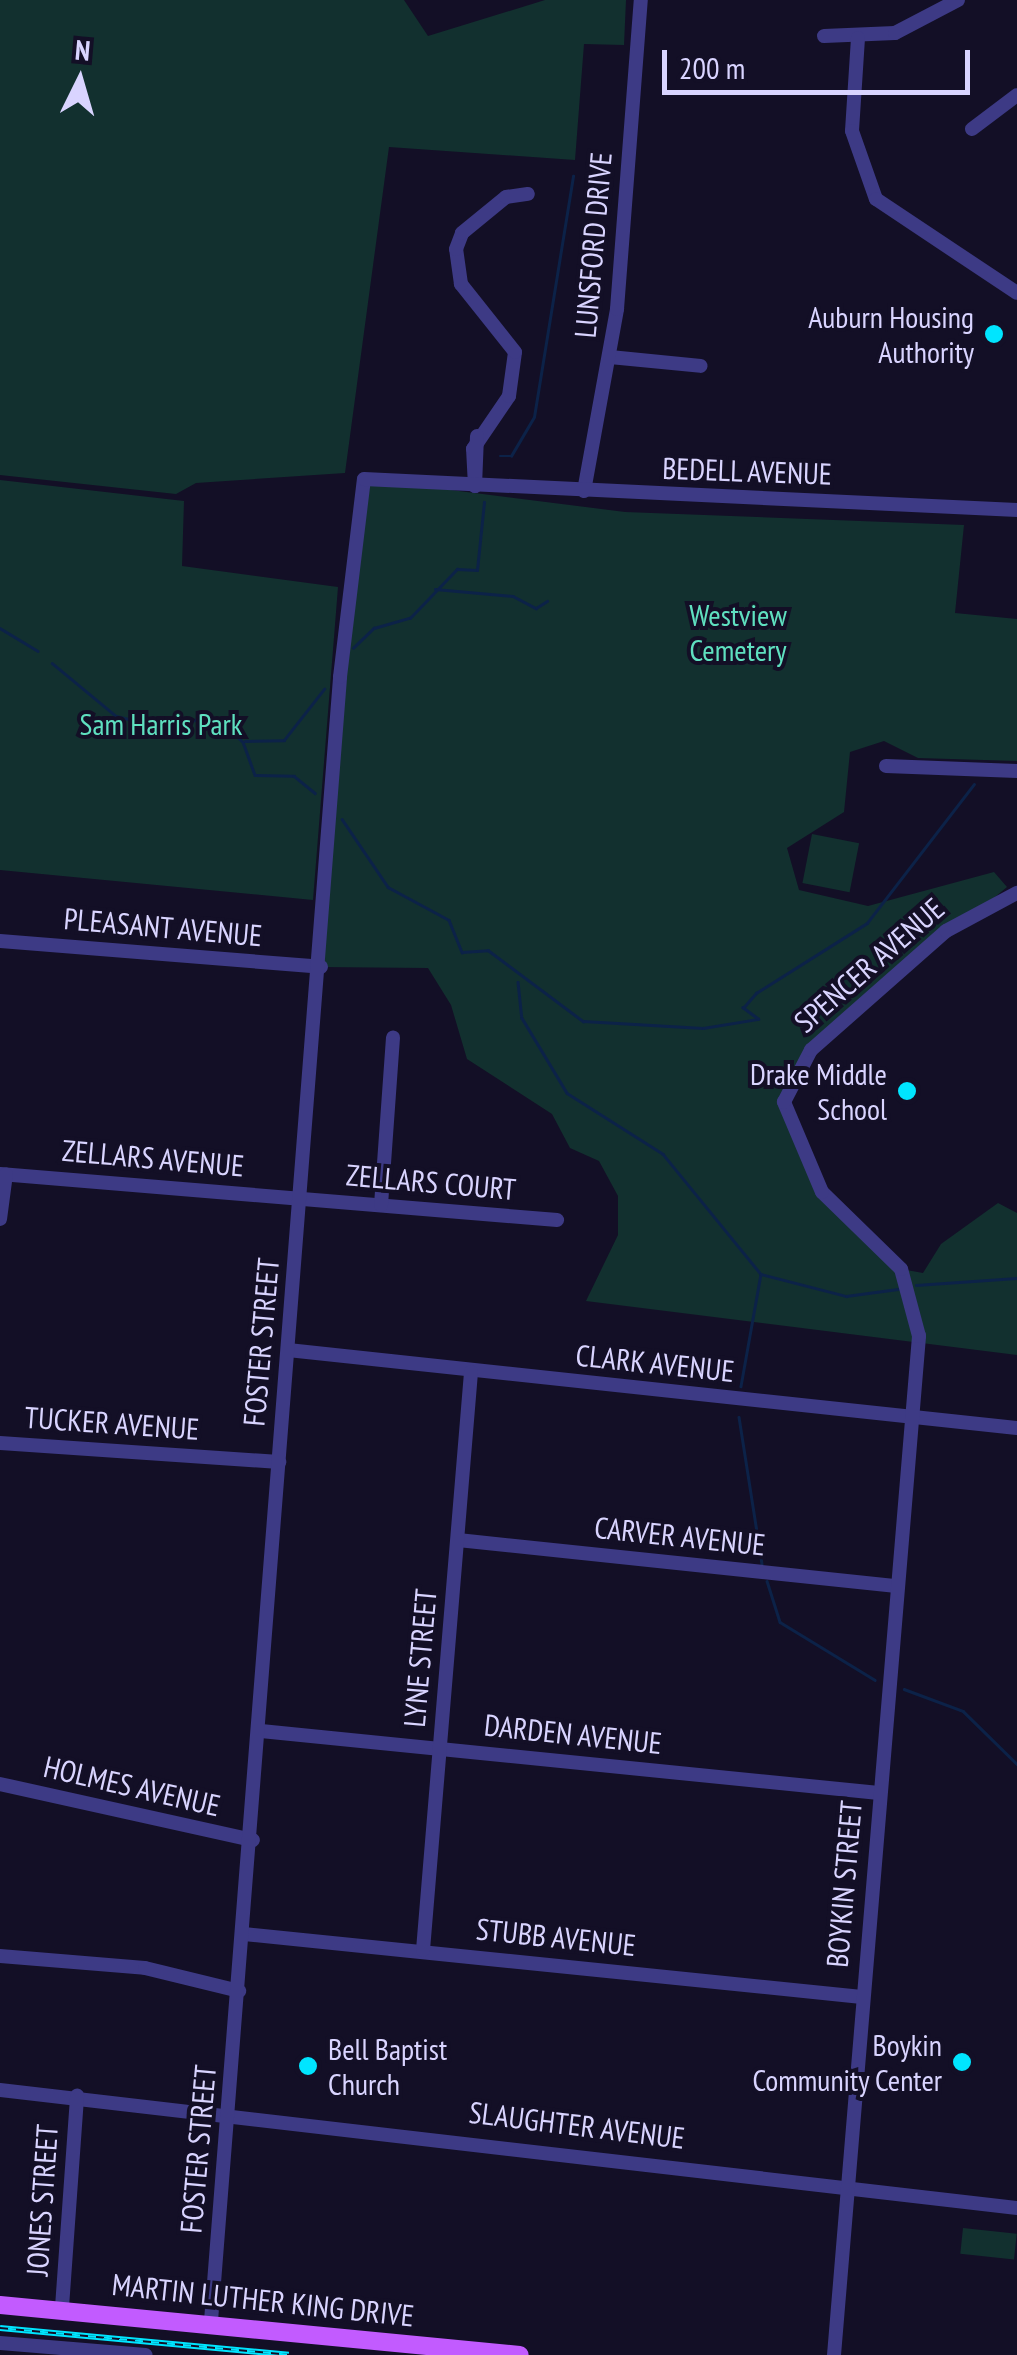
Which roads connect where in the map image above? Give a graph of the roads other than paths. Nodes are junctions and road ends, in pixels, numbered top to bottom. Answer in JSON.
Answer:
{"nodes":[{"id":1,"x":642,"y":0,"type":"edge"},
{"id":2,"x":958,"y":0,"type":"edge"},
{"id":3,"x":824,"y":36,"type":"dead end"},
{"id":4,"x":858,"y":38,"type":"junction"},
{"id":5,"x":1017,"y":96,"type":"edge"},
{"id":6,"x":972,"y":129,"type":"dead end"},
{"id":7,"x":528,"y":194,"type":"dead end"},
{"id":8,"x":1017,"y":293,"type":"edge"},
{"id":9,"x":610,"y":357,"type":"junction"},
{"id":10,"x":700,"y":366,"type":"dead end"},
{"id":11,"x":475,"y":486,"type":"junction"},
{"id":12,"x":584,"y":491,"type":"junction"},
{"id":13,"x":1017,"y":510,"type":"edge"},
{"id":14,"x":886,"y":766,"type":"dead end"},
{"id":15,"x":1017,"y":771,"type":"edge"},
{"id":16,"x":1017,"y":893,"type":"edge"},
{"id":17,"x":0,"y":941,"type":"edge"},
{"id":18,"x":321,"y":967,"type":"junction"},
{"id":19,"x":393,"y":1037,"type":"dead end"},
{"id":20,"x":3,"y":1174,"type":"edge"},
{"id":21,"x":301,"y":1198,"type":"junction"},
{"id":22,"x":381,"y":1205,"type":"junction"},
{"id":23,"x":0,"y":1219,"type":"edge"},
{"id":24,"x":557,"y":1220,"type":"dead end"},
{"id":25,"x":288,"y":1350,"type":"junction"},
{"id":26,"x":471,"y":1372,"type":"junction"},
{"id":27,"x":912,"y":1418,"type":"junction"},
{"id":28,"x":1017,"y":1428,"type":"edge"},
{"id":29,"x":0,"y":1443,"type":"edge"},
{"id":30,"x":279,"y":1462,"type":"junction"},
{"id":31,"x":458,"y":1540,"type":"junction"},
{"id":32,"x":897,"y":1586,"type":"junction"},
{"id":33,"x":261,"y":1730,"type":"junction"},
{"id":34,"x":440,"y":1747,"type":"junction"},
{"id":35,"x":0,"y":1784,"type":"edge"},
{"id":36,"x":879,"y":1793,"type":"junction"},
{"id":37,"x":253,"y":1840,"type":"junction"},
{"id":38,"x":244,"y":1934,"type":"junction"},
{"id":39,"x":423,"y":1950,"type":"junction"},
{"id":40,"x":0,"y":1956,"type":"edge"},
{"id":41,"x":239,"y":1991,"type":"junction"},
{"id":42,"x":862,"y":1998,"type":"junction"},
{"id":43,"x":0,"y":2090,"type":"edge"},
{"id":44,"x":77,"y":2096,"type":"junction"},
{"id":45,"x":228,"y":2112,"type":"junction"},
{"id":46,"x":850,"y":2184,"type":"junction"},
{"id":47,"x":1017,"y":2208,"type":"edge"},
{"id":48,"x":0,"y":2305,"type":"edge"},
{"id":49,"x":62,"y":2307,"type":"junction"},
{"id":50,"x":211,"y":2321,"type":"junction"},
{"id":51,"x":0,"y":2344,"type":"edge"},
{"id":52,"x":146,"y":2355,"type":"edge"},
{"id":53,"x":520,"y":2355,"type":"edge"},
{"id":54,"x":834,"y":2355,"type":"edge"}],
"edges":[{"from":1,"to":9,"type":"street","name":"LUNSFORD DRIVE"},
{"from":2,"to":4,"type":"street"},
{"from":3,"to":4,"type":"street"},
{"from":4,"to":8,"type":"street"},
{"from":5,"to":6,"type":"street"},
{"from":7,"to":11,"type":"street"},
{"from":9,"to":10,"type":"street"},
{"from":9,"to":12,"type":"street","name":"LUNSFORD DRIVE"},
{"from":11,"to":12,"type":"street","name":"BEDELL AVENUE"},
{"from":11,"to":18,"type":"street","name":"FOSTER STREET"},
{"from":12,"to":13,"type":"street","name":"BEDELL AVENUE"},
{"from":14,"to":15,"type":"street"},
{"from":16,"to":27,"type":"street","name":"SPENCER AVENUE"},
{"from":17,"to":18,"type":"street","name":"PLEASANT AVENUE"},
{"from":18,"to":21,"type":"street","name":"FOSTER STREET"},
{"from":19,"to":22,"type":"street"},
{"from":20,"to":21,"type":"street","name":"ZELLARS AVENUE"},
{"from":20,"to":23,"type":"street"},
{"from":21,"to":22,"type":"street","name":"ZELLARS COURT"},
{"from":21,"to":25,"type":"street","name":"FOSTER STREET"},
{"from":22,"to":24,"type":"street","name":"ZELLARS COURT"},
{"from":25,"to":26,"type":"street","name":"CLARK AVENUE"},
{"from":25,"to":30,"type":"street","name":"FOSTER STREET"},
{"from":26,"to":27,"type":"street","name":"CLARK AVENUE"},
{"from":26,"to":31,"type":"street","name":"LYNE STREET"},
{"from":27,"to":28,"type":"street","name":"CLARK AVENUE"},
{"from":27,"to":32,"type":"street","name":"BOYKIN STREET"},
{"from":29,"to":30,"type":"street","name":"TUCKER AVENUE"},
{"from":30,"to":33,"type":"street","name":"FOSTER STREET"},
{"from":31,"to":32,"type":"street","name":"CARVER AVENUE"},
{"from":31,"to":34,"type":"street","name":"LYNE STREET"},
{"from":32,"to":36,"type":"street","name":"BOYKIN STREET"},
{"from":33,"to":34,"type":"street","name":"DARDEN AVENUE"},
{"from":33,"to":37,"type":"street","name":"FOSTER STREET"},
{"from":34,"to":36,"type":"street","name":"DARDEN AVENUE"},
{"from":34,"to":39,"type":"street","name":"LYNE STREET"},
{"from":35,"to":37,"type":"street","name":"HOLMES AVENUE"},
{"from":36,"to":42,"type":"street","name":"BOYKIN STREET"},
{"from":37,"to":38,"type":"street","name":"FOSTER STREET"},
{"from":38,"to":39,"type":"street","name":"STUBB AVENUE"},
{"from":38,"to":41,"type":"street","name":"FOSTER STREET"},
{"from":39,"to":42,"type":"street","name":"STUBB AVENUE"},
{"from":40,"to":41,"type":"street"},
{"from":41,"to":45,"type":"street","name":"FOSTER STREET"},
{"from":42,"to":46,"type":"street","name":"BOYKIN STREET"},
{"from":43,"to":44,"type":"street","name":"SLAUGHTER AVENUE"},
{"from":44,"to":45,"type":"street","name":"SLAUGHTER AVENUE"},
{"from":44,"to":49,"type":"street","name":"JONES STREET"},
{"from":45,"to":46,"type":"street","name":"SLAUGHTER AVENUE"},
{"from":45,"to":50,"type":"street","name":"FOSTER STREET"},
{"from":46,"to":47,"type":"street","name":"SLAUGHTER AVENUE"},
{"from":46,"to":54,"type":"street","name":"BOYKIN STREET"},
{"from":48,"to":49,"type":"main road","name":"MARTIN LUTHER KING DRIVE"},
{"from":49,"to":50,"type":"main road","name":"MARTIN LUTHER KING DRIVE"},
{"from":50,"to":53,"type":"main road","name":"MARTIN LUTHER KING DRIVE"},
{"from":51,"to":52,"type":"street"}]}
